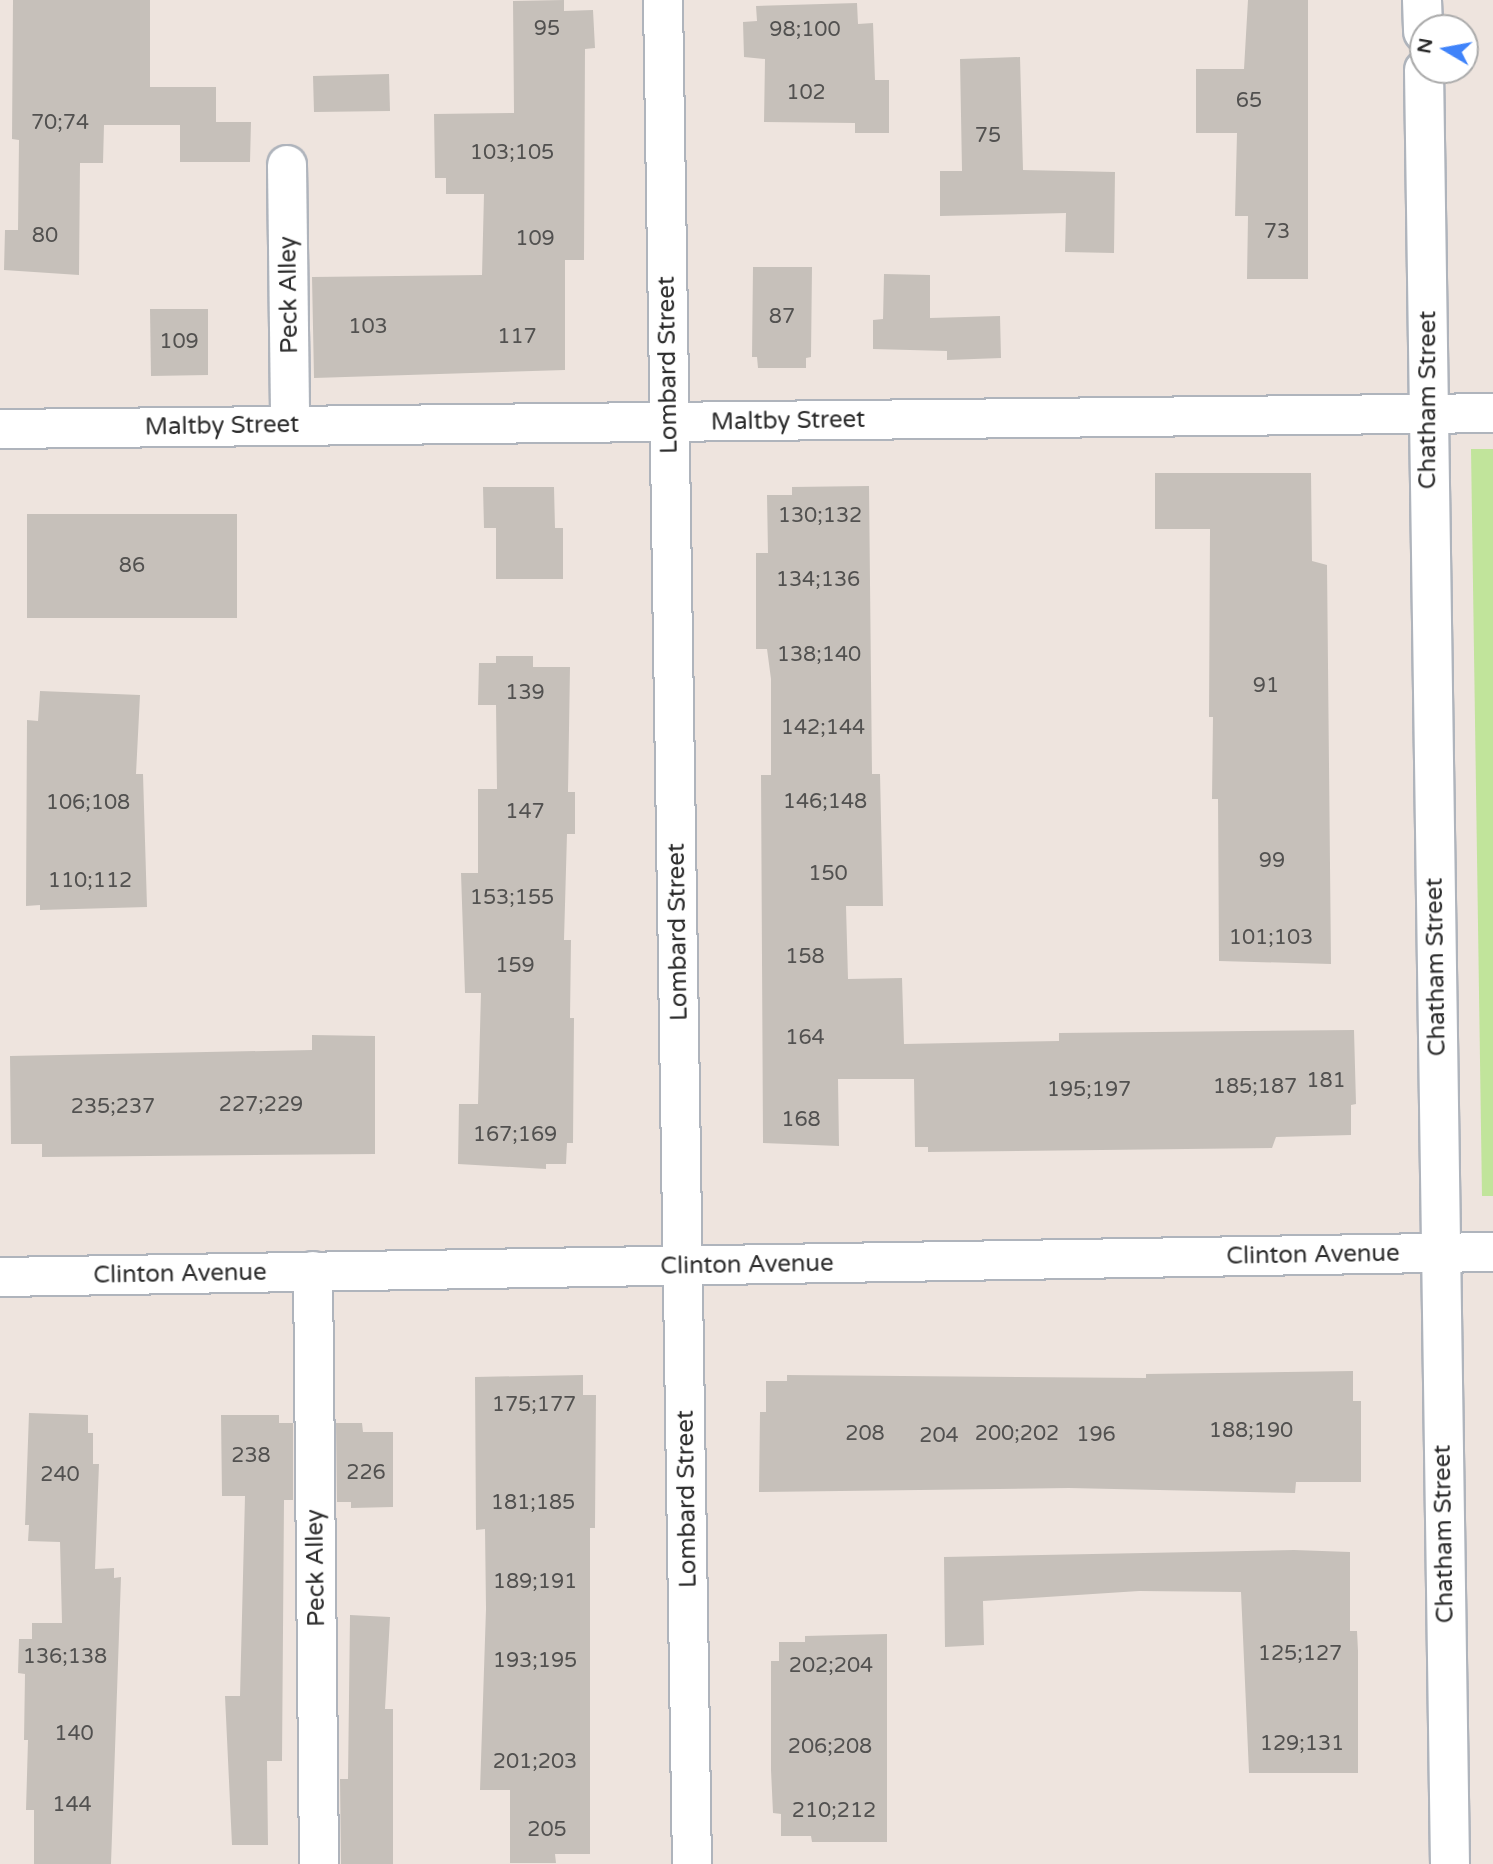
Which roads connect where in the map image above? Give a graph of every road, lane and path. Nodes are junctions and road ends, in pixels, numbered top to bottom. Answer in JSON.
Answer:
{"nodes":[{"id":1,"x":663,"y":0,"type":"edge"},
{"id":2,"x":1424,"y":84,"type":"edge"},
{"id":3,"x":287,"y":165,"type":"dead end"},
{"id":4,"x":1429,"y":413,"type":"junction"},
{"id":5,"x":1493,"y":413,"type":"edge"},
{"id":6,"x":669,"y":423,"type":"junction"},
{"id":7,"x":290,"y":425,"type":"junction"},
{"id":8,"x":0,"y":429,"type":"edge"},
{"id":9,"x":1493,"y":1252,"type":"edge"},
{"id":10,"x":1441,"y":1253,"type":"junction"},
{"id":11,"x":683,"y":1266,"type":"junction"},
{"id":12,"x":313,"y":1271,"type":"junction"},
{"id":13,"x":0,"y":1277,"type":"edge"},
{"id":14,"x":319,"y":1864,"type":"edge"},
{"id":15,"x":692,"y":1864,"type":"edge"},
{"id":16,"x":1450,"y":1864,"type":"edge"}],
"edges":[{"from":1,"to":6,"type":"street","name":"Lombard Street"},
{"from":2,"to":4,"type":"street","name":"Chatham Street"},
{"from":3,"to":7,"type":"street","name":"Peck Alley"},
{"from":4,"to":5,"type":"street","name":"Maltby Street"},
{"from":4,"to":6,"type":"street","name":"Maltby Street"},
{"from":4,"to":10,"type":"street","name":"Chatham Street"},
{"from":6,"to":7,"type":"street","name":"Maltby Street"},
{"from":6,"to":11,"type":"street","name":"Lombard Street"},
{"from":7,"to":8,"type":"street","name":"Maltby Street"},
{"from":9,"to":10,"type":"street","name":"Clinton Avenue"},
{"from":10,"to":11,"type":"street","name":"Clinton Avenue"},
{"from":10,"to":16,"type":"street","name":"Chatham Street"},
{"from":11,"to":12,"type":"street","name":"Clinton Avenue"},
{"from":11,"to":15,"type":"street","name":"Lombard Street"},
{"from":12,"to":13,"type":"street","name":"Clinton Avenue"},
{"from":12,"to":14,"type":"street","name":"Peck Alley"}]}
